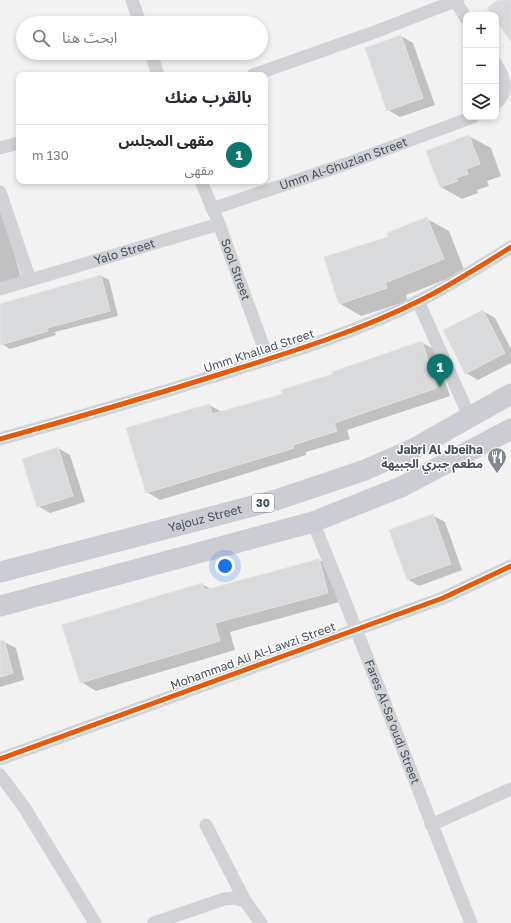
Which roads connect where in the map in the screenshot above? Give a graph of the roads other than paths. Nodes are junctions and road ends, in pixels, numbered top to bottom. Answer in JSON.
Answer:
{"nodes":[{"id":1,"x":132,"y":0,"type":"edge"},
{"id":2,"x":457,"y":1,"type":"edge"},
{"id":3,"x":463,"y":12,"type":"edge"},
{"id":4,"x":138,"y":16,"type":"edge"},
{"id":5,"x":153,"y":60,"type":"edge"},
{"id":6,"x":499,"y":71,"type":"edge"},
{"id":7,"x":157,"y":72,"type":"edge"},
{"id":8,"x":261,"y":72,"type":"edge"},
{"id":9,"x":499,"y":99,"type":"edge"},
{"id":10,"x":465,"y":120,"type":"edge"},
{"id":11,"x":16,"y":144,"type":"edge"},
{"id":12,"x":0,"y":148,"type":"edge"},
{"id":13,"x":202,"y":184,"type":"edge"},
{"id":14,"x":0,"y":192,"type":"edge"},
{"id":15,"x":212,"y":209,"type":"junction"},
{"id":16,"x":219,"y":224,"type":"junction"},
{"id":17,"x":511,"y":247,"type":"edge"},
{"id":18,"x":30,"y":280,"type":"junction"},
{"id":19,"x":0,"y":289,"type":"edge"},
{"id":20,"x":418,"y":301,"type":"junction"},
{"id":21,"x":268,"y":359,"type":"junction"},
{"id":22,"x":511,"y":394,"type":"edge"},
{"id":23,"x":470,"y":418,"type":"junction"},
{"id":24,"x":511,"y":429,"type":"edge"},
{"id":25,"x":0,"y":439,"type":"edge"},
{"id":26,"x":313,"y":522,"type":"junction"},
{"id":27,"x":511,"y":566,"type":"edge"},
{"id":28,"x":0,"y":572,"type":"edge"},
{"id":29,"x":0,"y":606,"type":"edge"},
{"id":30,"x":358,"y":630,"type":"junction"},
{"id":31,"x":0,"y":759,"type":"edge"},
{"id":32,"x":0,"y":775,"type":"edge"},
{"id":33,"x":511,"y":789,"type":"edge"},
{"id":34,"x":206,"y":825,"type":"dead end"},
{"id":35,"x":431,"y":825,"type":"junction"},
{"id":36,"x":245,"y":901,"type":"junction"},
{"id":37,"x":96,"y":923,"type":"edge"},
{"id":38,"x":154,"y":923,"type":"edge"},
{"id":39,"x":261,"y":923,"type":"edge"},
{"id":40,"x":471,"y":923,"type":"edge"}],
"edges":[{"from":1,"to":4,"type":"street"},
{"from":2,"to":3,"type":"street"},
{"from":2,"to":8,"type":"street"},
{"from":5,"to":7,"type":"street"},
{"from":6,"to":9,"type":"street"},
{"from":10,"to":15,"type":"street","name":"Umm Al-Ghuzlan Street"},
{"from":11,"to":12,"type":"street"},
{"from":13,"to":15,"type":"street","name":"Sool Street"},
{"from":14,"to":18,"type":"street"},
{"from":15,"to":16,"type":"street","name":"Sool Street"},
{"from":16,"to":18,"type":"street","name":"Yalo Street"},
{"from":16,"to":21,"type":"street","name":"Sool Street"},
{"from":17,"to":20,"type":"street","name":"Umm Khallad Street"},
{"from":18,"to":19,"type":"street","name":"Yalo Street"},
{"from":20,"to":21,"type":"street","name":"Umm Khallad Street"},
{"from":20,"to":23,"type":"street"},
{"from":21,"to":25,"type":"street","name":"Umm Khallad Street"},
{"from":22,"to":23,"type":"main road","name":"Yajouz Street","number":"30"},
{"from":23,"to":28,"type":"main road","name":"Yajouz Street","number":"30"},
{"from":24,"to":26,"type":"main road"},
{"from":26,"to":29,"type":"main road"},
{"from":26,"to":30,"type":"street","name":"Fares Al-Sa’oudi Street"},
{"from":27,"to":30,"type":"street","name":"Mohammad Ali Al-Lawzi Street"},
{"from":30,"to":31,"type":"street","name":"Mohammad Ali Al-Lawzi Street"},
{"from":30,"to":35,"type":"street","name":"Fares Al-Sa’oudi Street"},
{"from":32,"to":37,"type":"street"},
{"from":33,"to":35,"type":"street"},
{"from":34,"to":36,"type":"street"},
{"from":35,"to":40,"type":"street","name":"Fares Al-Sa’oudi Street"},
{"from":36,"to":38,"type":"street"},
{"from":36,"to":39,"type":"street"}]}
